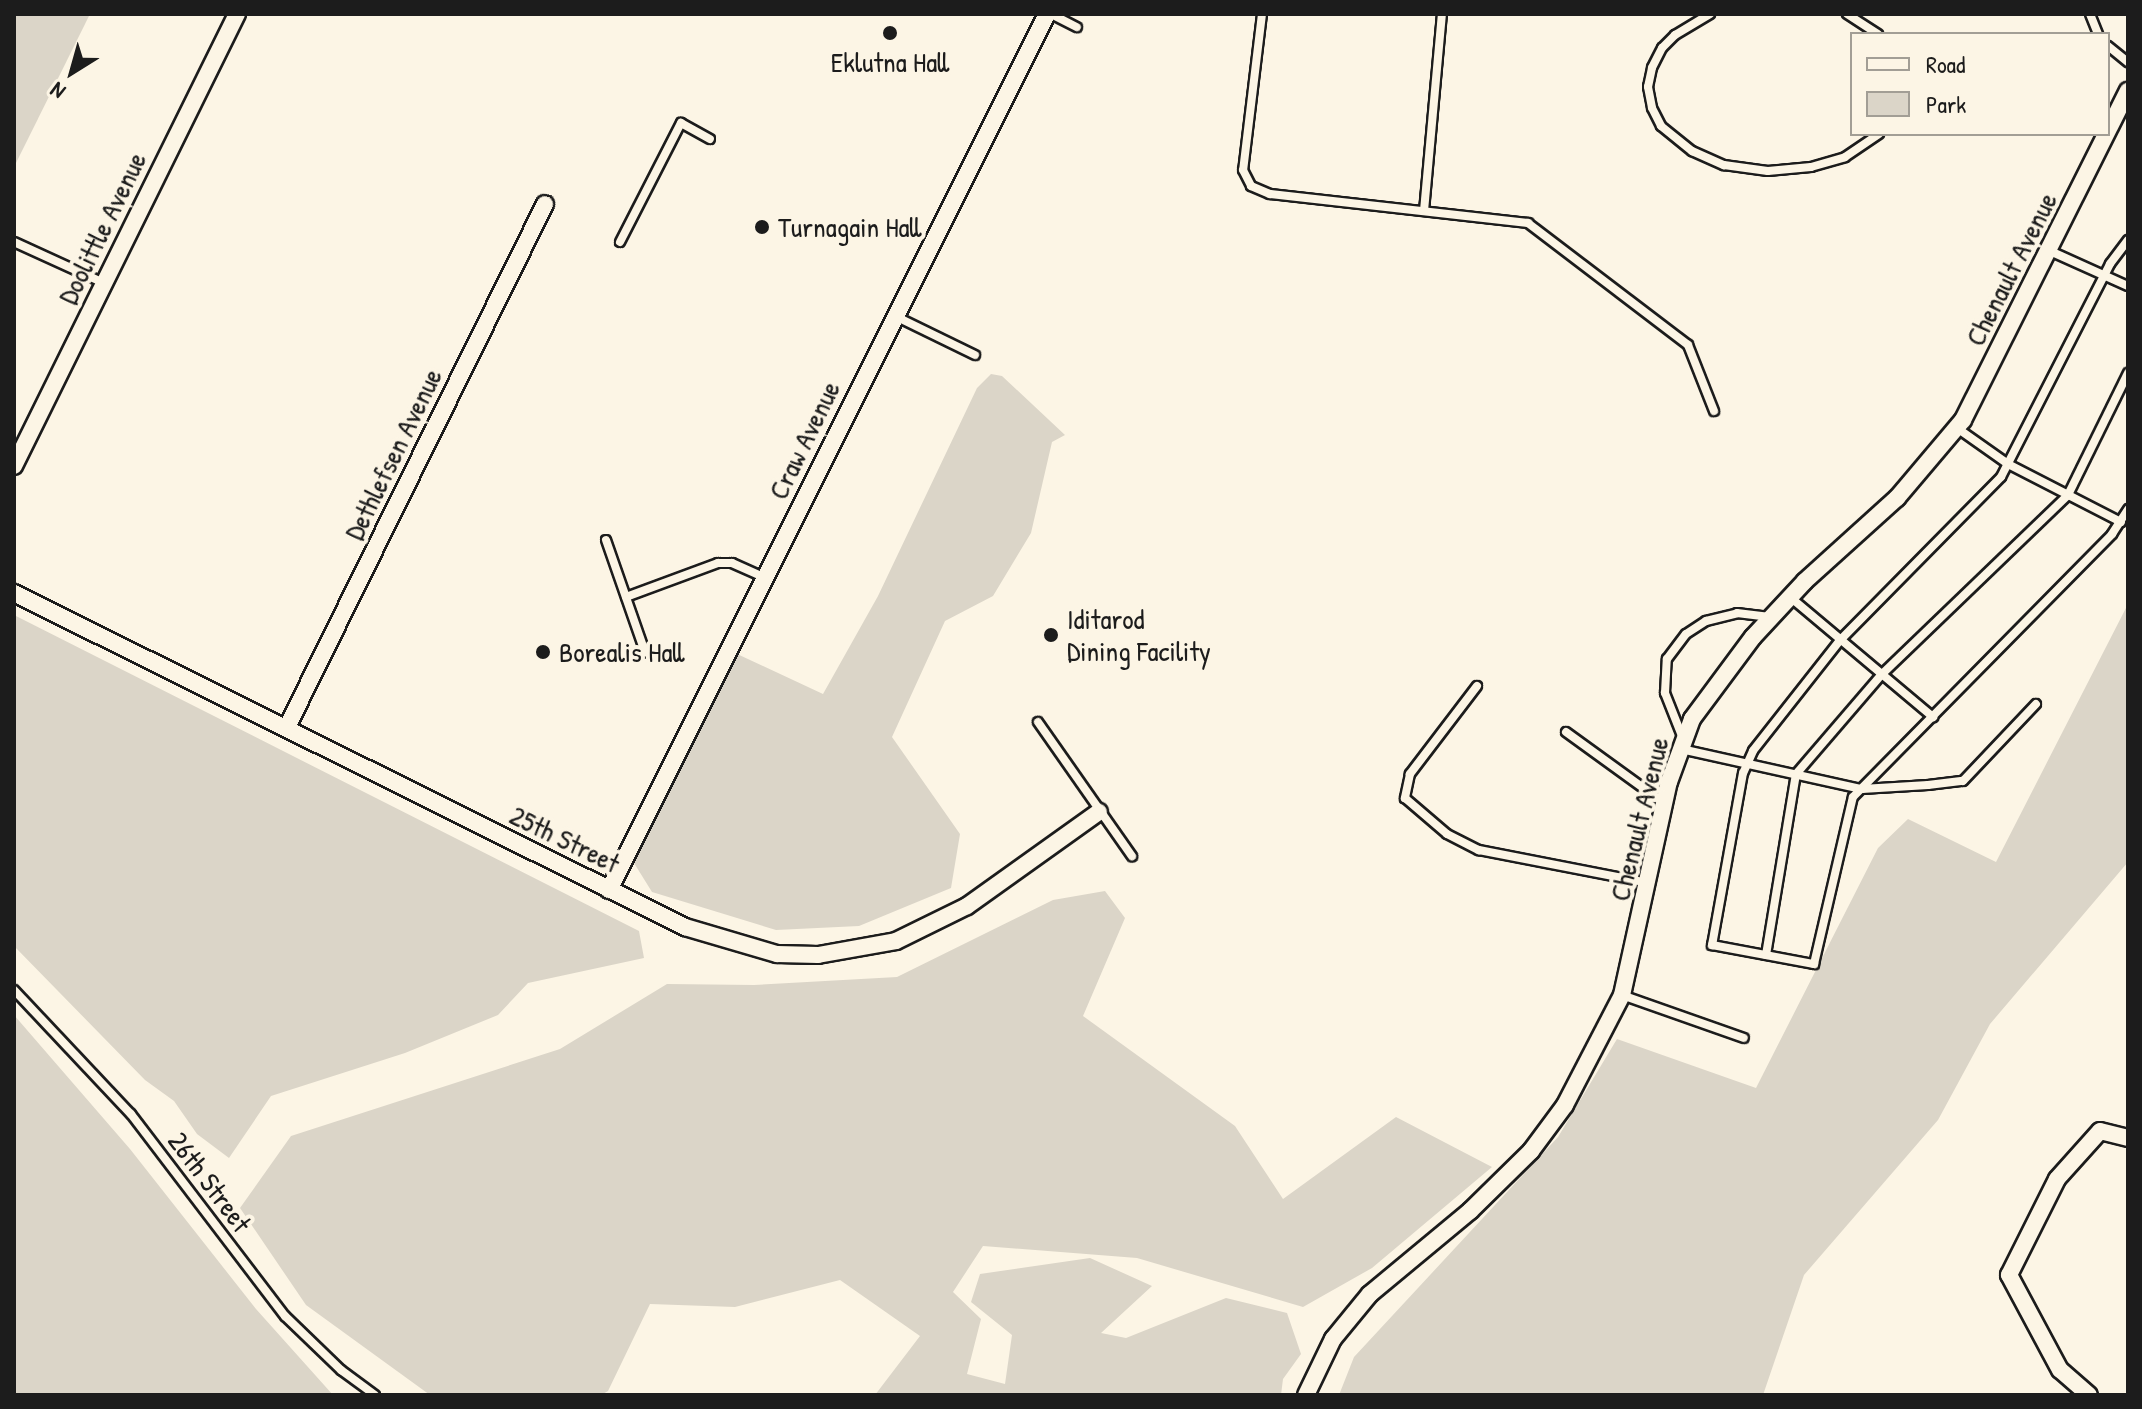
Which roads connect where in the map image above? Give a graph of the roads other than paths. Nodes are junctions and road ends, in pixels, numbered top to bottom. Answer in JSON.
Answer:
{"nodes":[{"id":1,"x":237,"y":14,"type":"edge"},
{"id":2,"x":1049,"y":14,"type":"edge"},
{"id":3,"x":1262,"y":14,"type":"edge"},
{"id":4,"x":1442,"y":14,"type":"edge"},
{"id":5,"x":1710,"y":14,"type":"edge"},
{"id":6,"x":1847,"y":14,"type":"edge"},
{"id":7,"x":1077,"y":27,"type":"dead end"},
{"id":8,"x":1875,"y":32,"type":"edge"},
{"id":9,"x":2110,"y":48,"type":"edge"},
{"id":10,"x":2128,"y":62,"type":"edge"},
{"id":11,"x":2128,"y":91,"type":"edge"},
{"id":12,"x":2110,"y":128,"type":"edge"},
{"id":13,"x":1876,"y":136,"type":"edge"},
{"id":14,"x":2106,"y":136,"type":"edge"},
{"id":15,"x":710,"y":139,"type":"dead end"},
{"id":16,"x":545,"y":204,"type":"dead end"},
{"id":17,"x":1424,"y":211,"type":"junction"},
{"id":18,"x":2128,"y":240,"type":"edge"},
{"id":19,"x":14,"y":242,"type":"edge"},
{"id":20,"x":620,"y":242,"type":"dead end"},
{"id":21,"x":2050,"y":251,"type":"junction"},
{"id":22,"x":2105,"y":275,"type":"junction"},
{"id":23,"x":104,"y":283,"type":"junction"},
{"id":24,"x":2128,"y":286,"type":"edge"},
{"id":25,"x":895,"y":316,"type":"junction"},
{"id":26,"x":975,"y":355,"type":"dead end"},
{"id":27,"x":2128,"y":373,"type":"edge"},
{"id":28,"x":1714,"y":411,"type":"dead end"},
{"id":29,"x":1957,"y":428,"type":"junction"},
{"id":30,"x":2008,"y":464,"type":"junction"},
{"id":31,"x":14,"y":466,"type":"edge"},
{"id":32,"x":2068,"y":495,"type":"junction"},
{"id":33,"x":2128,"y":509,"type":"edge"},
{"id":34,"x":2121,"y":522,"type":"junction"},
{"id":35,"x":606,"y":540,"type":"dead end"},
{"id":36,"x":765,"y":578,"type":"junction"},
{"id":37,"x":14,"y":593,"type":"edge"},
{"id":38,"x":626,"y":597,"type":"junction"},
{"id":39,"x":1790,"y":597,"type":"junction"},
{"id":40,"x":1771,"y":618,"type":"junction"},
{"id":41,"x":1841,"y":639,"type":"junction"},
{"id":42,"x":645,"y":652,"type":"dead end"},
{"id":43,"x":1882,"y":674,"type":"junction"},
{"id":44,"x":1477,"y":686,"type":"dead end"},
{"id":45,"x":2036,"y":704,"type":"dead end"},
{"id":46,"x":1933,"y":717,"type":"junction"},
{"id":47,"x":1038,"y":722,"type":"dead end"},
{"id":48,"x":287,"y":727,"type":"junction"},
{"id":49,"x":1566,"y":732,"type":"dead end"},
{"id":50,"x":1683,"y":745,"type":"junction"},
{"id":51,"x":1748,"y":763,"type":"junction"},
{"id":52,"x":1796,"y":774,"type":"junction"},
{"id":53,"x":1862,"y":789,"type":"junction"},
{"id":54,"x":1665,"y":804,"type":"junction"},
{"id":55,"x":1099,"y":812,"type":"junction"},
{"id":56,"x":1132,"y":856,"type":"dead end"},
{"id":57,"x":1649,"y":883,"type":"junction"},
{"id":58,"x":609,"y":890,"type":"junction"},
{"id":59,"x":1766,"y":955,"type":"junction"},
{"id":60,"x":14,"y":990,"type":"edge"},
{"id":61,"x":1622,"y":995,"type":"junction"},
{"id":62,"x":1744,"y":1038,"type":"dead end"},
{"id":63,"x":2128,"y":1138,"type":"edge"},
{"id":64,"x":375,"y":1395,"type":"edge"},
{"id":65,"x":1306,"y":1395,"type":"edge"},
{"id":66,"x":2089,"y":1395,"type":"edge"}],
"edges":[{"from":1,"to":23,"type":"street","name":"Doolittle Avenue"},
{"from":2,"to":7,"type":"lane"},
{"from":2,"to":25,"type":"street","name":"Craw Avenue"},
{"from":3,"to":17,"type":"lane"},
{"from":4,"to":17,"type":"lane"},
{"from":5,"to":13,"type":"lane"},
{"from":6,"to":8,"type":"lane"},
{"from":9,"to":10,"type":"lane"},
{"from":11,"to":12,"type":"street","name":"Chenault Avenue"},
{"from":14,"to":21,"type":"street","name":"Chenault Avenue"},
{"from":15,"to":20,"type":"lane"},
{"from":16,"to":48,"type":"street","name":"Dethlefsen Avenue"},
{"from":17,"to":28,"type":"lane"},
{"from":18,"to":22,"type":"lane"},
{"from":19,"to":23,"type":"lane"},
{"from":21,"to":22,"type":"lane"},
{"from":21,"to":29,"type":"street","name":"Chenault Avenue"},
{"from":22,"to":24,"type":"lane"},
{"from":22,"to":30,"type":"lane"},
{"from":23,"to":31,"type":"street","name":"Doolittle Avenue"},
{"from":25,"to":26,"type":"lane"},
{"from":25,"to":36,"type":"street","name":"Craw Avenue"},
{"from":27,"to":32,"type":"lane"},
{"from":29,"to":30,"type":"lane"},
{"from":29,"to":39,"type":"street","name":"Chenault Avenue"},
{"from":30,"to":32,"type":"lane"},
{"from":30,"to":41,"type":"lane"},
{"from":32,"to":34,"type":"lane"},
{"from":32,"to":43,"type":"lane"},
{"from":33,"to":34,"type":"lane"},
{"from":34,"to":46,"type":"lane"},
{"from":35,"to":38,"type":"lane"},
{"from":36,"to":38,"type":"lane"},
{"from":36,"to":58,"type":"street","name":"Craw Avenue"},
{"from":37,"to":48,"type":"street","name":"25th Street"},
{"from":38,"to":42,"type":"lane"},
{"from":39,"to":40,"type":"street","name":"Chenault Avenue"},
{"from":39,"to":41,"type":"lane"},
{"from":40,"to":50,"type":"street","name":"Chenault Avenue"},
{"from":40,"to":50,"type":"lane"},
{"from":41,"to":43,"type":"lane"},
{"from":41,"to":51,"type":"lane"},
{"from":43,"to":46,"type":"lane"},
{"from":43,"to":52,"type":"lane"},
{"from":44,"to":57,"type":"lane"},
{"from":45,"to":53,"type":"lane"},
{"from":46,"to":53,"type":"lane"},
{"from":47,"to":55,"type":"lane"},
{"from":48,"to":58,"type":"street","name":"25th Street"},
{"from":49,"to":54,"type":"lane"},
{"from":50,"to":51,"type":"lane"},
{"from":50,"to":54,"type":"street","name":"Chenault Avenue"},
{"from":51,"to":52,"type":"lane"},
{"from":51,"to":59,"type":"lane"},
{"from":52,"to":53,"type":"lane"},
{"from":52,"to":59,"type":"lane"},
{"from":53,"to":59,"type":"lane"},
{"from":54,"to":57,"type":"street","name":"Chenault Avenue"},
{"from":55,"to":56,"type":"lane"},
{"from":55,"to":58,"type":"street","name":"25th Street"},
{"from":57,"to":61,"type":"street","name":"Chenault Avenue"},
{"from":60,"to":64,"type":"lane","name":"26th Street"},
{"from":61,"to":62,"type":"lane"},
{"from":61,"to":65,"type":"street","name":"Chenault Avenue"},
{"from":63,"to":66,"type":"street"}]}
